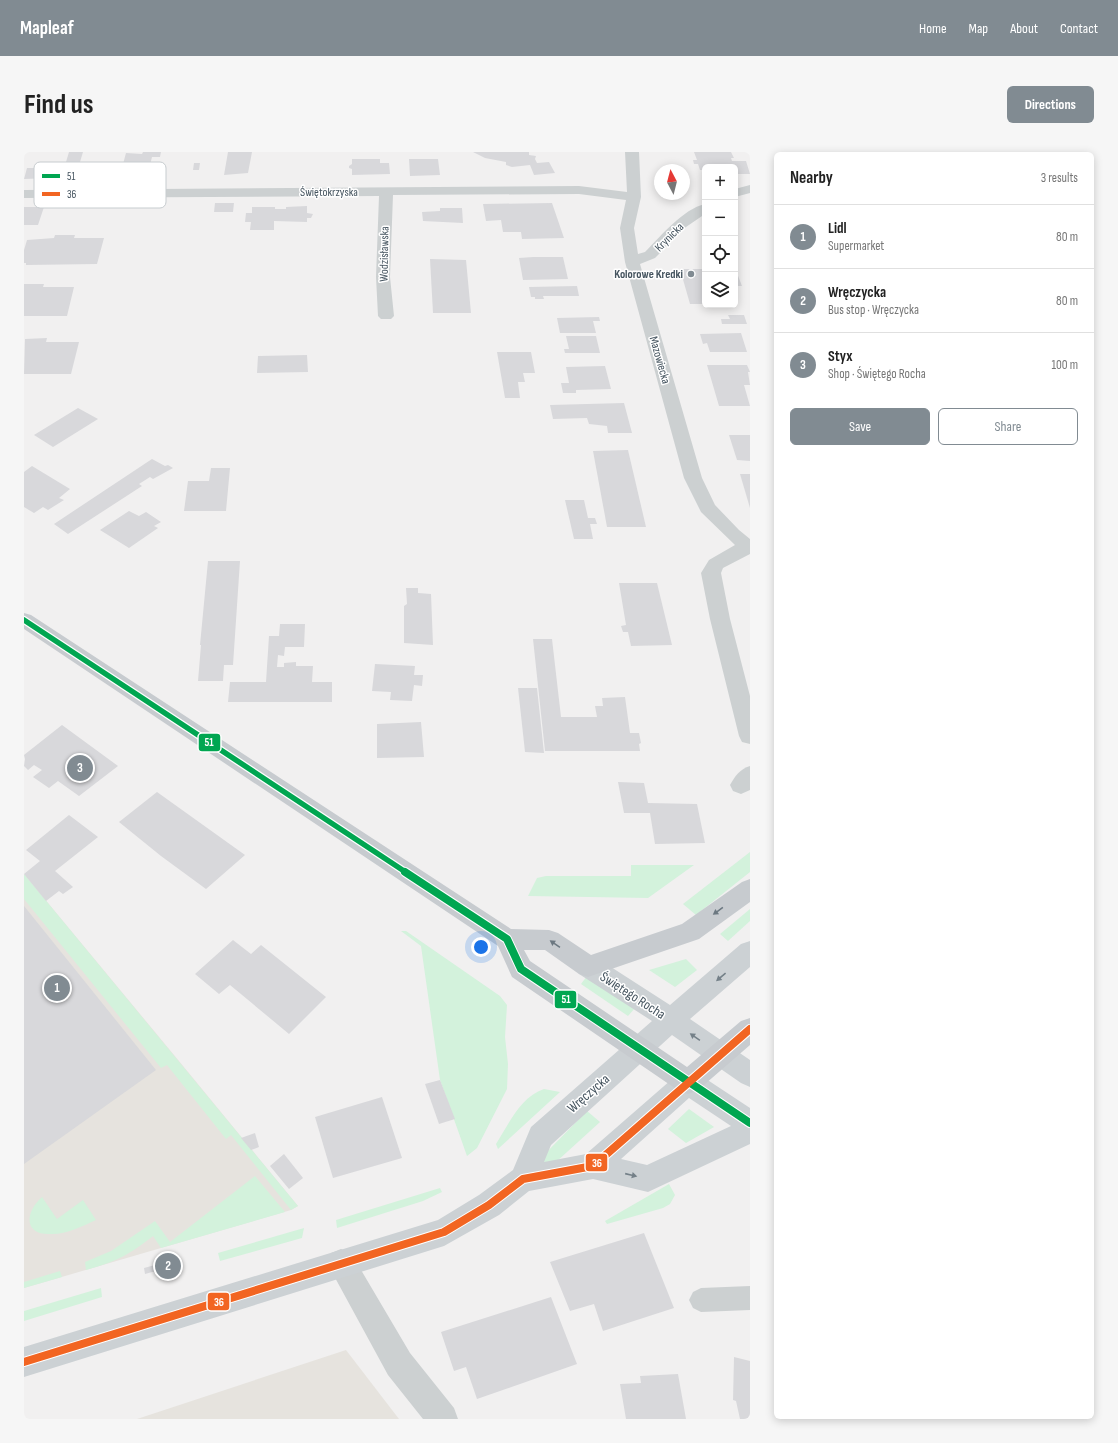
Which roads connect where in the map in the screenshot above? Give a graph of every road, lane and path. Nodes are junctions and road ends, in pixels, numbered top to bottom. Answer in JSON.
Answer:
{"nodes":[{"id":1,"x":632,"y":152,"type":"edge"},
{"id":2,"x":750,"y":189,"type":"edge"},
{"id":3,"x":386,"y":192,"type":"junction"},
{"id":4,"x":738,"y":192,"type":"edge"},
{"id":5,"x":166,"y":193,"type":"edge"},
{"id":6,"x":24,"y":194,"type":"edge"},
{"id":7,"x":34,"y":194,"type":"edge"},
{"id":8,"x":634,"y":197,"type":"junction"},
{"id":9,"x":702,"y":210,"type":"edge"},
{"id":10,"x":632,"y":262,"type":"junction"},
{"id":11,"x":386,"y":316,"type":"dead end"},
{"id":12,"x":749,"y":547,"type":"edge"},
{"id":13,"x":24,"y":620,"type":"edge"},
{"id":14,"x":750,"y":736,"type":"edge"},
{"id":15,"x":750,"y":889,"type":"edge"},
{"id":16,"x":507,"y":939,"type":"junction"},
{"id":17,"x":750,"y":951,"type":"edge"},
{"id":18,"x":588,"y":966,"type":"junction"},
{"id":19,"x":671,"y":1020,"type":"junction"},
{"id":20,"x":750,"y":1029,"type":"edge"},
{"id":21,"x":640,"y":1049,"type":"junction"},
{"id":22,"x":720,"y":1054,"type":"junction"},
{"id":23,"x":750,"y":1075,"type":"edge"},
{"id":24,"x":688,"y":1082,"type":"junction"},
{"id":25,"x":750,"y":1123,"type":"edge"},
{"id":26,"x":750,"y":1130,"type":"edge"},
{"id":27,"x":593,"y":1166,"type":"junction"},
{"id":28,"x":523,"y":1179,"type":"junction"},
{"id":29,"x":341,"y":1263,"type":"junction"},
{"id":30,"x":750,"y":1298,"type":"edge"},
{"id":31,"x":701,"y":1300,"type":"dead end"},
{"id":32,"x":24,"y":1362,"type":"edge"},
{"id":33,"x":443,"y":1419,"type":"edge"}],
"edges":[{"from":1,"to":8,"type":"street","name":"Mazowiecka"},
{"from":2,"to":4,"type":"street"},
{"from":3,"to":5,"type":"street","name":"Świętokrzyska"},
{"from":3,"to":8,"type":"street","name":"Świętokrzyska"},
{"from":3,"to":11,"type":"street","name":"Wodzisławska"},
{"from":6,"to":7,"type":"street","name":"Świętokrzyska"},
{"from":8,"to":10,"type":"street","name":"Mazowiecka"},
{"from":9,"to":10,"type":"street","name":"Krynicka"},
{"from":10,"to":12,"type":"street","name":"Mazowiecka"},
{"from":12,"to":14,"type":"street","name":"Mazowiecka"},
{"from":13,"to":16,"type":"main road"},
{"from":15,"to":18,"type":"main road","one_way":true},
{"from":18,"to":16,"type":"main road","name":"Świętego Rocha","one_way":true},
{"from":16,"to":21,"type":"main road"},
{"from":17,"to":19,"type":"main road","name":"Wręczycka","one_way":true},
{"from":18,"to":19,"type":"main road","name":"Świętego Rocha"},
{"from":19,"to":21,"type":"main road","name":"Wręczycka"},
{"from":22,"to":19,"type":"main road","name":"Świętego Rocha","one_way":true},
{"from":20,"to":22,"type":"main road"},
{"from":21,"to":24,"type":"main road"},
{"from":21,"to":28,"type":"main road","name":"Wręczycka"},
{"from":22,"to":23,"type":"main road","name":"Świętego Rocha"},
{"from":22,"to":24,"type":"main road"},
{"from":24,"to":25,"type":"main road"},
{"from":24,"to":27,"type":"main road"},
{"from":27,"to":26,"type":"main road","one_way":true},
{"from":27,"to":28,"type":"main road","name":"Wręczycka"},
{"from":28,"to":29,"type":"main road","name":"Wręczycka"},
{"from":29,"to":32,"type":"main road","name":"Wręczycka"},
{"from":29,"to":33,"type":"street"},
{"from":30,"to":31,"type":"lane"}]}
